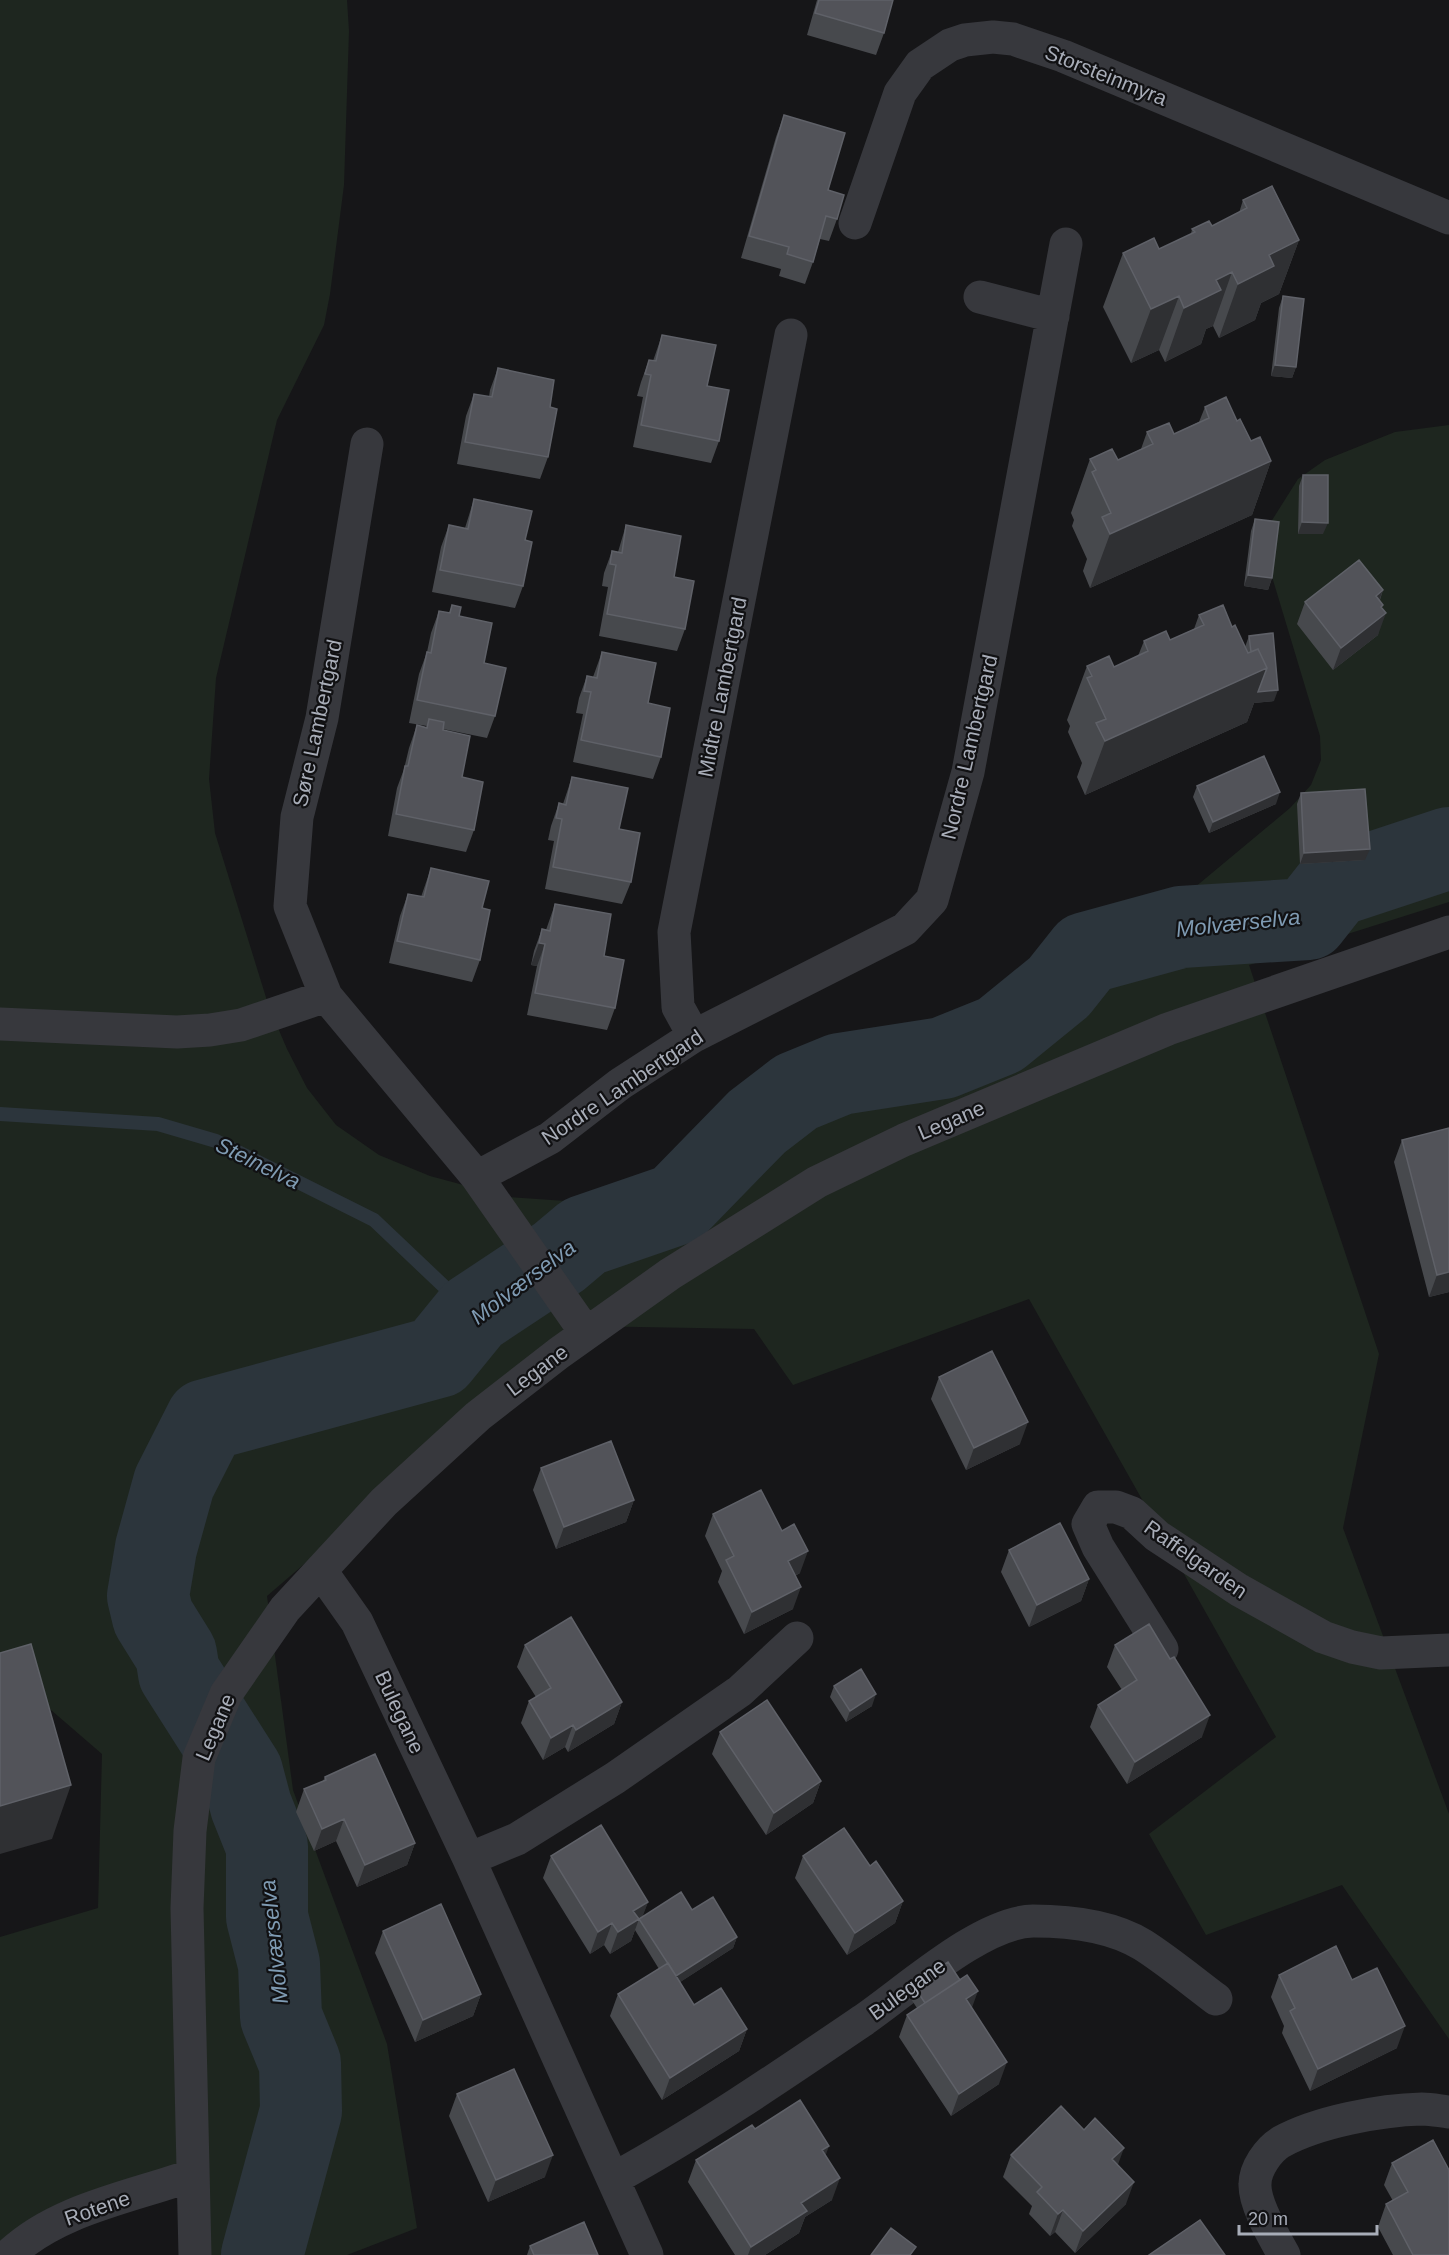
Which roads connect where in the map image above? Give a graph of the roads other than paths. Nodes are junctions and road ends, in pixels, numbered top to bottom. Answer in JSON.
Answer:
{"nodes":[{"id":1,"x":1449,"y":218,"type":"edge"},
{"id":2,"x":855,"y":223,"type":"dead end"},
{"id":3,"x":1066,"y":244,"type":"dead end"},
{"id":4,"x":980,"y":297,"type":"dead end"},
{"id":5,"x":1053,"y":316,"type":"junction"},
{"id":6,"x":791,"y":335,"type":"dead end"},
{"id":7,"x":367,"y":444,"type":"dead end"},
{"id":8,"x":1449,"y":932,"type":"edge"},
{"id":9,"x":326,"y":996,"type":"junction"},
{"id":10,"x":0,"y":1024,"type":"edge"},
{"id":11,"x":694,"y":1036,"type":"junction"},
{"id":12,"x":477,"y":1177,"type":"junction"},
{"id":13,"x":586,"y":1334,"type":"junction"},
{"id":14,"x":321,"y":1571,"type":"junction"},
{"id":15,"x":798,"y":1638,"type":"dead end"},
{"id":16,"x":1162,"y":1649,"type":"edge"},
{"id":17,"x":1449,"y":1650,"type":"edge"},
{"id":18,"x":470,"y":1859,"type":"junction"},
{"id":19,"x":1216,"y":1999,"type":"dead end"},
{"id":20,"x":1449,"y":2112,"type":"edge"},
{"id":21,"x":193,"y":2175,"type":"junction"},
{"id":22,"x":613,"y":2179,"type":"junction"},
{"id":23,"x":9,"y":2255,"type":"edge"},
{"id":24,"x":195,"y":2255,"type":"edge"},
{"id":25,"x":647,"y":2255,"type":"edge"},
{"id":26,"x":1284,"y":2255,"type":"edge"}],
"edges":[{"from":1,"to":2,"type":"street","name":"Storsteinmyra"},
{"from":3,"to":5,"type":"street","name":"Nordre Lambertgard"},
{"from":4,"to":5,"type":"street"},
{"from":5,"to":11,"type":"street","name":"Nordre Lambertgard"},
{"from":6,"to":11,"type":"street","name":"Midtre Lambertgard"},
{"from":7,"to":9,"type":"street","name":"Søre Lambertgard"},
{"from":8,"to":13,"type":"street","name":"Legane"},
{"from":9,"to":10,"type":"street"},
{"from":9,"to":12,"type":"street","name":"Søre Lambertgard"},
{"from":11,"to":12,"type":"street","name":"Nordre Lambertgard"},
{"from":12,"to":13,"type":"street","name":"Søre Lambertgard"},
{"from":13,"to":14,"type":"street","name":"Legane"},
{"from":14,"to":18,"type":"street","name":"Bulegane"},
{"from":14,"to":21,"type":"street","name":"Legane"},
{"from":15,"to":18,"type":"street"},
{"from":16,"to":17,"type":"street","name":"Raffelgarden"},
{"from":18,"to":22,"type":"street","name":"Bulegane"},
{"from":19,"to":22,"type":"street","name":"Bulegane"},
{"from":20,"to":26,"type":"street"},
{"from":21,"to":23,"type":"street","name":"Rotene"},
{"from":21,"to":24,"type":"street","name":"Legane"},
{"from":22,"to":25,"type":"street","name":"Bulegane"}]}
